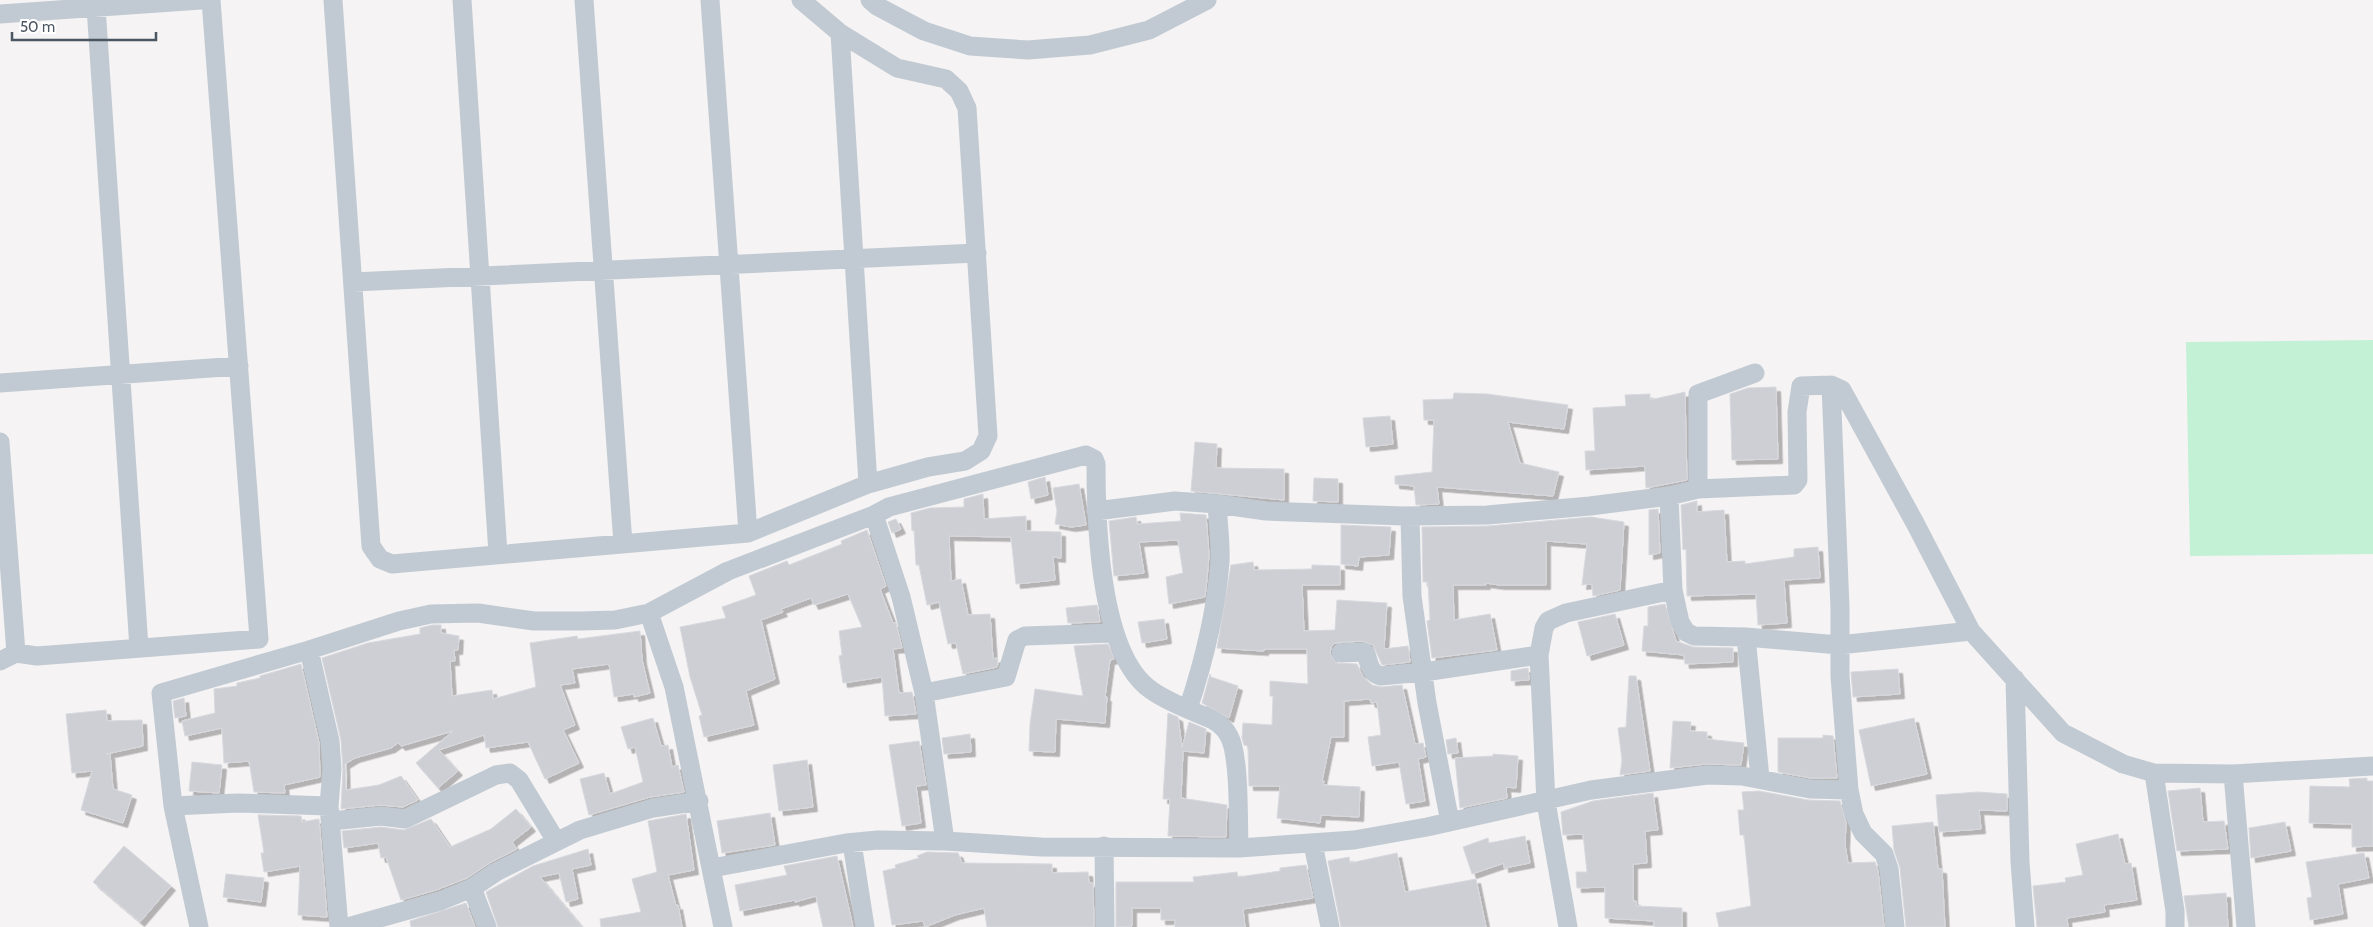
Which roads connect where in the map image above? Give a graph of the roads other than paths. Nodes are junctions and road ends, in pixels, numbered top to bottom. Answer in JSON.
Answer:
{"nodes":[{"id":1,"x":201,"y":0,"type":"edge"},
{"id":2,"x":211,"y":0,"type":"edge"},
{"id":3,"x":333,"y":0,"type":"edge"},
{"id":4,"x":462,"y":0,"type":"edge"},
{"id":5,"x":584,"y":0,"type":"edge"},
{"id":6,"x":710,"y":0,"type":"edge"},
{"id":7,"x":802,"y":0,"type":"edge"},
{"id":8,"x":870,"y":0,"type":"edge"},
{"id":9,"x":1207,"y":0,"type":"edge"},
{"id":10,"x":69,"y":4,"type":"edge"},
{"id":11,"x":96,"y":7,"type":"junction"},
{"id":12,"x":0,"y":14,"type":"edge"},
{"id":13,"x":840,"y":33,"type":"junction"},
{"id":14,"x":976,"y":253,"type":"junction"},
{"id":15,"x":854,"y":259,"type":"junction"},
{"id":16,"x":729,"y":265,"type":"junction"},
{"id":17,"x":604,"y":271,"type":"junction"},
{"id":18,"x":480,"y":277,"type":"junction"},
{"id":19,"x":353,"y":282,"type":"junction"},
{"id":20,"x":239,"y":366,"type":"junction"},
{"id":21,"x":1755,"y":373,"type":"dead end"},
{"id":22,"x":120,"y":374,"type":"junction"},
{"id":23,"x":0,"y":383,"type":"edge"},
{"id":24,"x":1831,"y":385,"type":"junction"},
{"id":25,"x":0,"y":442,"type":"edge"},
{"id":26,"x":868,"y":484,"type":"junction"},
{"id":27,"x":1698,"y":489,"type":"junction"},
{"id":28,"x":1669,"y":496,"type":"junction"},
{"id":29,"x":1217,"y":504,"type":"junction"},
{"id":30,"x":1096,"y":511,"type":"junction"},
{"id":31,"x":874,"y":516,"type":"junction"},
{"id":32,"x":1410,"y":516,"type":"junction"},
{"id":33,"x":748,"y":533,"type":"junction"},
{"id":34,"x":623,"y":544,"type":"junction"},
{"id":35,"x":498,"y":554,"type":"junction"},
{"id":36,"x":1673,"y":590,"type":"junction"},
{"id":37,"x":649,"y":613,"type":"junction"},
{"id":38,"x":1971,"y":631,"type":"junction"},
{"id":39,"x":1114,"y":633,"type":"junction"},
{"id":40,"x":1746,"y":637,"type":"junction"},
{"id":41,"x":1839,"y":645,"type":"junction"},
{"id":42,"x":139,"y":648,"type":"junction"},
{"id":43,"x":309,"y":650,"type":"junction"},
{"id":44,"x":1341,"y":653,"type":"dead end"},
{"id":45,"x":1539,"y":654,"type":"junction"},
{"id":46,"x":8,"y":657,"type":"edge"},
{"id":47,"x":1424,"y":672,"type":"junction"},
{"id":48,"x":2016,"y":679,"type":"junction"},
{"id":49,"x":924,"y":693,"type":"junction"},
{"id":50,"x":1188,"y":709,"type":"junction"},
{"id":51,"x":2373,"y":766,"type":"edge"},
{"id":52,"x":2154,"y":774,"type":"junction"},
{"id":53,"x":2233,"y":774,"type":"junction"},
{"id":54,"x":1760,"y":778,"type":"junction"},
{"id":55,"x":1849,"y":790,"type":"junction"},
{"id":56,"x":699,"y":801,"type":"junction"},
{"id":57,"x":1546,"y":802,"type":"junction"},
{"id":58,"x":173,"y":806,"type":"junction"},
{"id":59,"x":330,"y":813,"type":"junction"},
{"id":60,"x":1450,"y":822,"type":"junction"},
{"id":61,"x":556,"y":841,"type":"junction"},
{"id":62,"x":946,"y":841,"type":"junction"},
{"id":63,"x":852,"y":843,"type":"junction"},
{"id":64,"x":1313,"y":844,"type":"junction"},
{"id":65,"x":1104,"y":846,"type":"junction"},
{"id":66,"x":1239,"y":848,"type":"junction"},
{"id":67,"x":712,"y":868,"type":"junction"},
{"id":68,"x":472,"y":888,"type":"junction"},
{"id":69,"x":199,"y":927,"type":"edge"},
{"id":70,"x":339,"y":927,"type":"edge"},
{"id":71,"x":348,"y":927,"type":"edge"},
{"id":72,"x":488,"y":927,"type":"edge"},
{"id":73,"x":723,"y":927,"type":"edge"},
{"id":74,"x":865,"y":927,"type":"edge"},
{"id":75,"x":1106,"y":927,"type":"edge"},
{"id":76,"x":1330,"y":927,"type":"edge"},
{"id":77,"x":1568,"y":927,"type":"edge"},
{"id":78,"x":1895,"y":927,"type":"edge"},
{"id":79,"x":2026,"y":927,"type":"edge"},
{"id":80,"x":2175,"y":927,"type":"edge"},
{"id":81,"x":2246,"y":927,"type":"edge"}],
"edges":[{"from":1,"to":11,"type":"street"},
{"from":2,"to":20,"type":"street"},
{"from":3,"to":19,"type":"street"},
{"from":4,"to":18,"type":"street"},
{"from":5,"to":17,"type":"street"},
{"from":6,"to":16,"type":"street"},
{"from":7,"to":13,"type":"street"},
{"from":8,"to":9,"type":"street"},
{"from":10,"to":11,"type":"street"},
{"from":10,"to":12,"type":"street"},
{"from":11,"to":22,"type":"street"},
{"from":13,"to":14,"type":"street"},
{"from":13,"to":15,"type":"street"},
{"from":14,"to":15,"type":"street"},
{"from":14,"to":26,"type":"street"},
{"from":15,"to":16,"type":"street"},
{"from":15,"to":26,"type":"street"},
{"from":16,"to":17,"type":"street"},
{"from":16,"to":33,"type":"street"},
{"from":17,"to":18,"type":"street"},
{"from":17,"to":34,"type":"street"},
{"from":18,"to":19,"type":"street"},
{"from":18,"to":35,"type":"street"},
{"from":19,"to":35,"type":"street"},
{"from":20,"to":22,"type":"street"},
{"from":20,"to":42,"type":"street"},
{"from":21,"to":27,"type":"street"},
{"from":22,"to":23,"type":"street"},
{"from":22,"to":42,"type":"street"},
{"from":24,"to":27,"type":"street"},
{"from":24,"to":38,"type":"street"},
{"from":24,"to":41,"type":"street"},
{"from":25,"to":46,"type":"street"},
{"from":26,"to":33,"type":"street"},
{"from":27,"to":28,"type":"street"},
{"from":28,"to":32,"type":"street"},
{"from":28,"to":36,"type":"street"},
{"from":29,"to":30,"type":"street"},
{"from":29,"to":32,"type":"street"},
{"from":29,"to":50,"type":"street"},
{"from":30,"to":31,"type":"street"},
{"from":30,"to":39,"type":"street"},
{"from":31,"to":37,"type":"street"},
{"from":31,"to":49,"type":"street"},
{"from":32,"to":47,"type":"street"},
{"from":33,"to":34,"type":"street"},
{"from":34,"to":35,"type":"street"},
{"from":36,"to":40,"type":"street"},
{"from":36,"to":45,"type":"street"},
{"from":37,"to":43,"type":"street"},
{"from":37,"to":56,"type":"street"},
{"from":38,"to":41,"type":"street"},
{"from":38,"to":48,"type":"street"},
{"from":39,"to":49,"type":"street"},
{"from":39,"to":50,"type":"street"},
{"from":40,"to":41,"type":"street"},
{"from":40,"to":54,"type":"street"},
{"from":41,"to":55,"type":"street"},
{"from":42,"to":46,"type":"street"},
{"from":43,"to":58,"type":"street"},
{"from":43,"to":59,"type":"street"},
{"from":44,"to":47,"type":"street"},
{"from":45,"to":47,"type":"street"},
{"from":45,"to":57,"type":"street"},
{"from":47,"to":60,"type":"street"},
{"from":48,"to":52,"type":"street"},
{"from":48,"to":79,"type":"street"},
{"from":49,"to":62,"type":"street"},
{"from":50,"to":66,"type":"street"},
{"from":51,"to":53,"type":"street"},
{"from":52,"to":53,"type":"street"},
{"from":52,"to":80,"type":"street"},
{"from":53,"to":81,"type":"street"},
{"from":54,"to":55,"type":"street"},
{"from":54,"to":57,"type":"street"},
{"from":55,"to":78,"type":"street"},
{"from":56,"to":61,"type":"street"},
{"from":56,"to":67,"type":"street"},
{"from":57,"to":60,"type":"street"},
{"from":57,"to":77,"type":"street"},
{"from":58,"to":59,"type":"street"},
{"from":58,"to":69,"type":"street"},
{"from":59,"to":61,"type":"street"},
{"from":59,"to":70,"type":"street"},
{"from":60,"to":64,"type":"street"},
{"from":61,"to":68,"type":"street"},
{"from":62,"to":63,"type":"street"},
{"from":62,"to":65,"type":"street"},
{"from":63,"to":67,"type":"street"},
{"from":63,"to":74,"type":"street"},
{"from":64,"to":66,"type":"street"},
{"from":64,"to":76,"type":"street"},
{"from":65,"to":66,"type":"street"},
{"from":65,"to":75,"type":"street"},
{"from":67,"to":73,"type":"street"},
{"from":68,"to":71,"type":"street"},
{"from":68,"to":72,"type":"street"}]}
